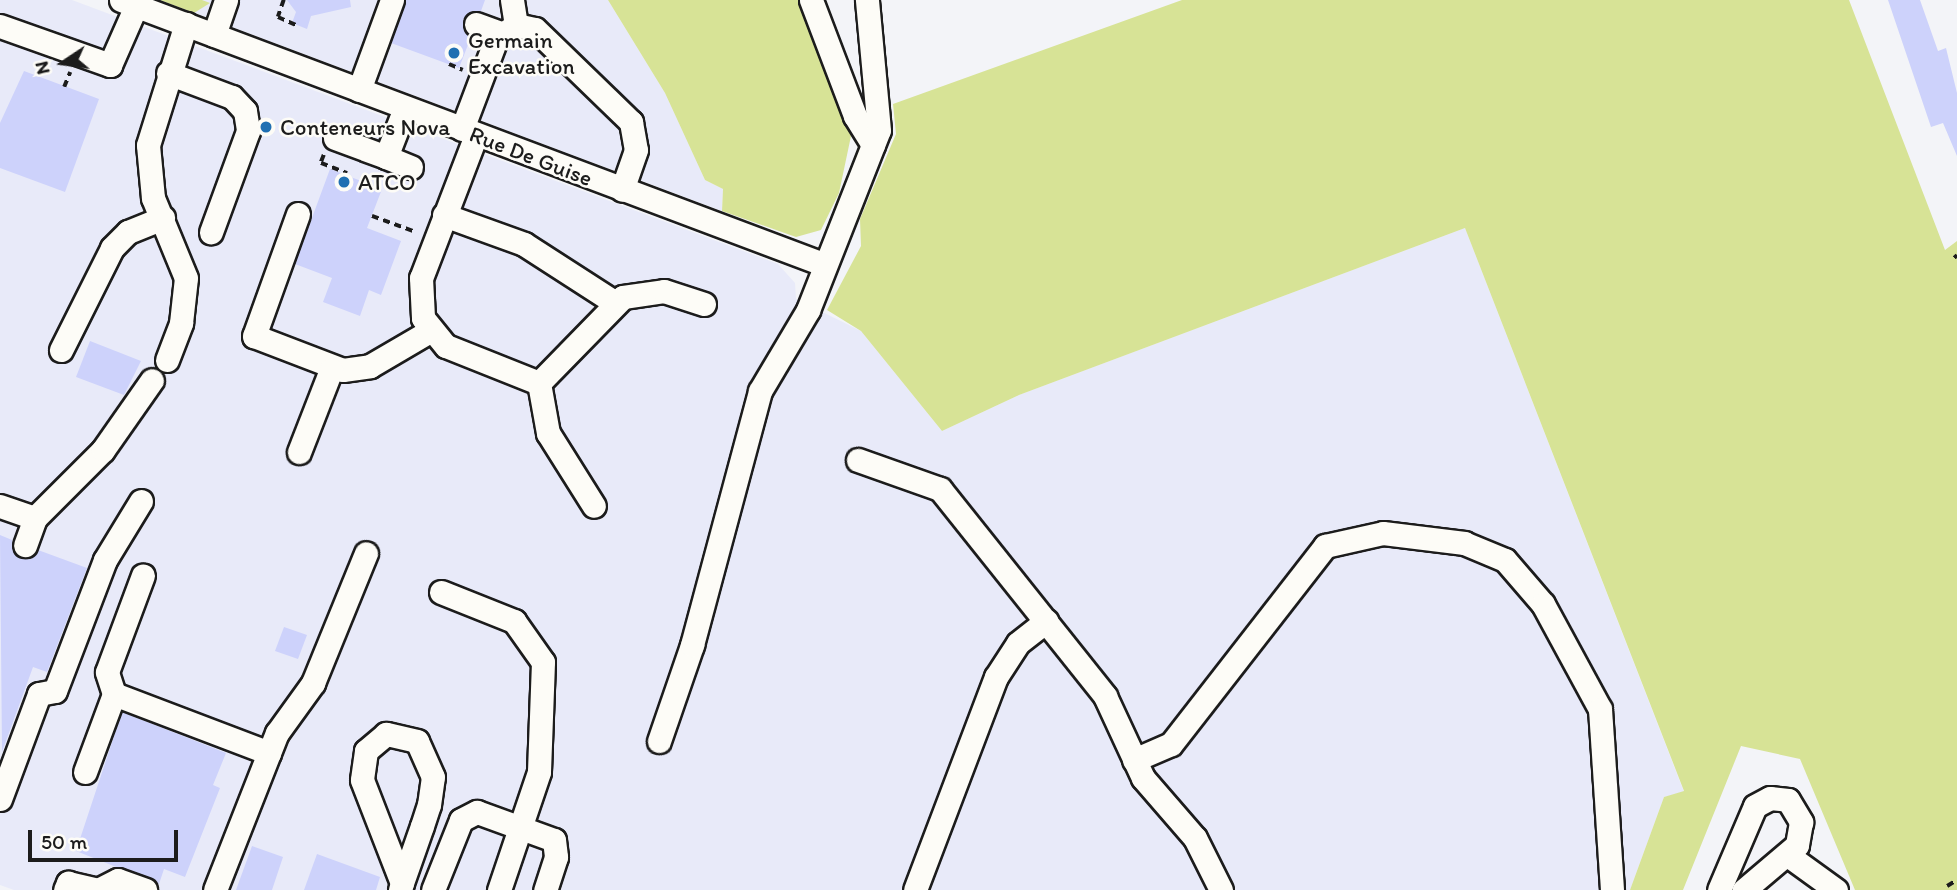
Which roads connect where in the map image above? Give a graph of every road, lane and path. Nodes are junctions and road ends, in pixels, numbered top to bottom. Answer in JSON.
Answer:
{"nodes":[{"id":1,"x":226,"y":0,"type":"edge"},
{"id":2,"x":284,"y":0,"type":"edge"},
{"id":3,"x":512,"y":0,"type":"edge"},
{"id":4,"x":811,"y":0,"type":"edge"},
{"id":5,"x":867,"y":0,"type":"edge"},
{"id":6,"x":397,"y":1,"type":"edge"},
{"id":7,"x":129,"y":3,"type":"edge"},
{"id":8,"x":186,"y":24,"type":"junction"},
{"id":9,"x":476,"y":24,"type":"dead end"},
{"id":10,"x":296,"y":25,"type":"dead end"},
{"id":11,"x":0,"y":26,"type":"edge"},
{"id":12,"x":508,"y":29,"type":"junction"},
{"id":13,"x":214,"y":35,"type":"junction"},
{"id":14,"x":449,"y":64,"type":"dead end"},
{"id":15,"x":464,"y":70,"type":"dead end"},
{"id":16,"x":71,"y":71,"type":"dead end"},
{"id":17,"x":168,"y":73,"type":"junction"},
{"id":18,"x":64,"y":87,"type":"dead end"},
{"id":19,"x":359,"y":90,"type":"junction"},
{"id":20,"x":405,"y":108,"type":"junction"},
{"id":21,"x":469,"y":132,"type":"junction"},
{"id":22,"x":335,"y":138,"type":"dead end"},
{"id":23,"x":873,"y":145,"type":"junction"},
{"id":24,"x":322,"y":158,"type":"dead end"},
{"id":25,"x":386,"y":158,"type":"junction"},
{"id":26,"x":411,"y":167,"type":"dead end"},
{"id":27,"x":348,"y":172,"type":"dead end"},
{"id":28,"x":622,"y":190,"type":"junction"},
{"id":29,"x":298,"y":214,"type":"dead end"},
{"id":30,"x":444,"y":215,"type":"junction"},
{"id":31,"x":372,"y":216,"type":"dead end"},
{"id":32,"x":163,"y":218,"type":"junction"},
{"id":33,"x":398,"y":225,"type":"dead end"},
{"id":34,"x":211,"y":232,"type":"dead end"},
{"id":35,"x":823,"y":264,"type":"junction"},
{"id":36,"x":614,"y":302,"type":"junction"},
{"id":37,"x":704,"y":304,"type":"dead end"},
{"id":38,"x":430,"y":331,"type":"junction"},
{"id":39,"x":61,"y":349,"type":"dead end"},
{"id":40,"x":167,"y":360,"type":"dead end"},
{"id":41,"x":331,"y":370,"type":"junction"},
{"id":42,"x":152,"y":380,"type":"dead end"},
{"id":43,"x":539,"y":383,"type":"junction"},
{"id":44,"x":299,"y":452,"type":"dead end"},
{"id":45,"x":858,"y":460,"type":"dead end"},
{"id":46,"x":141,"y":500,"type":"dead end"},
{"id":47,"x":0,"y":506,"type":"edge"},
{"id":48,"x":594,"y":506,"type":"dead end"},
{"id":49,"x":35,"y":518,"type":"junction"},
{"id":50,"x":25,"y":545,"type":"dead end"},
{"id":51,"x":366,"y":553,"type":"dead end"},
{"id":52,"x":143,"y":575,"type":"dead end"},
{"id":53,"x":441,"y":592,"type":"dead end"},
{"id":54,"x":1046,"y":621,"type":"junction"},
{"id":55,"x":114,"y":694,"type":"junction"},
{"id":56,"x":659,"y":741,"type":"dead end"},
{"id":57,"x":268,"y":753,"type":"junction"},
{"id":58,"x":1134,"y":760,"type":"junction"},
{"id":59,"x":85,"y":772,"type":"dead end"},
{"id":60,"x":0,"y":799,"type":"edge"},
{"id":61,"x":524,"y":826,"type":"junction"},
{"id":62,"x":1789,"y":856,"type":"junction"},
{"id":63,"x":1957,"y":880,"type":"edge"},
{"id":64,"x":1947,"y":886,"type":"dead end"},
{"id":65,"x":401,"y":887,"type":"edge"},
{"id":66,"x":65,"y":890,"type":"edge"},
{"id":67,"x":145,"y":890,"type":"edge"},
{"id":68,"x":215,"y":890,"type":"edge"},
{"id":69,"x":433,"y":890,"type":"edge"},
{"id":70,"x":499,"y":890,"type":"edge"},
{"id":71,"x":545,"y":890,"type":"edge"},
{"id":72,"x":915,"y":890,"type":"edge"},
{"id":73,"x":1220,"y":890,"type":"edge"},
{"id":74,"x":1612,"y":890,"type":"edge"},
{"id":75,"x":1719,"y":890,"type":"edge"},
{"id":76,"x":1744,"y":890,"type":"edge"},
{"id":77,"x":1836,"y":890,"type":"edge"}],
"edges":[{"from":1,"to":13,"type":"street"},
{"from":2,"to":10,"type":"path"},
{"from":3,"to":12,"type":"street"},
{"from":4,"to":23,"type":"street"},
{"from":5,"to":23,"type":"street"},
{"from":6,"to":19,"type":"street"},
{"from":7,"to":8,"type":"street","name":"Rue De Guise"},
{"from":7,"to":11,"type":"street"},
{"from":8,"to":13,"type":"street","name":"Rue De Guise"},
{"from":8,"to":17,"type":"street"},
{"from":9,"to":12,"type":"street"},
{"from":12,"to":21,"type":"street"},
{"from":12,"to":28,"type":"street"},
{"from":13,"to":19,"type":"street","name":"Rue De Guise"},
{"from":14,"to":15,"type":"path"},
{"from":16,"to":18,"type":"path"},
{"from":17,"to":32,"type":"street"},
{"from":17,"to":34,"type":"street"},
{"from":19,"to":20,"type":"street","name":"Rue De Guise"},
{"from":20,"to":21,"type":"street","name":"Rue De Guise"},
{"from":20,"to":25,"type":"street"},
{"from":21,"to":28,"type":"street","name":"Rue De Guise"},
{"from":21,"to":30,"type":"street"},
{"from":22,"to":25,"type":"street"},
{"from":23,"to":35,"type":"street"},
{"from":24,"to":27,"type":"path"},
{"from":25,"to":26,"type":"street"},
{"from":28,"to":35,"type":"street","name":"Rue De Guise"},
{"from":29,"to":41,"type":"street"},
{"from":30,"to":36,"type":"street"},
{"from":30,"to":38,"type":"street"},
{"from":31,"to":33,"type":"path"},
{"from":32,"to":39,"type":"street"},
{"from":32,"to":40,"type":"street"},
{"from":35,"to":56,"type":"street"},
{"from":36,"to":37,"type":"street"},
{"from":36,"to":43,"type":"street"},
{"from":38,"to":41,"type":"street"},
{"from":38,"to":43,"type":"street"},
{"from":41,"to":44,"type":"street"},
{"from":42,"to":49,"type":"street"},
{"from":43,"to":48,"type":"street"},
{"from":45,"to":54,"type":"street"},
{"from":46,"to":60,"type":"street"},
{"from":47,"to":49,"type":"street"},
{"from":49,"to":50,"type":"street"},
{"from":51,"to":57,"type":"street"},
{"from":52,"to":55,"type":"street"},
{"from":53,"to":61,"type":"street"},
{"from":54,"to":58,"type":"street"},
{"from":54,"to":72,"type":"street"},
{"from":55,"to":57,"type":"street"},
{"from":55,"to":59,"type":"street"},
{"from":57,"to":68,"type":"street"},
{"from":58,"to":73,"type":"street"},
{"from":58,"to":74,"type":"street"},
{"from":61,"to":69,"type":"street"},
{"from":61,"to":70,"type":"street"},
{"from":61,"to":71,"type":"street"},
{"from":62,"to":75,"type":"street"},
{"from":62,"to":76,"type":"street"},
{"from":62,"to":77,"type":"street"},
{"from":63,"to":64,"type":"path"},
{"from":65,"to":65,"type":"street"},
{"from":66,"to":67,"type":"street"}]}
